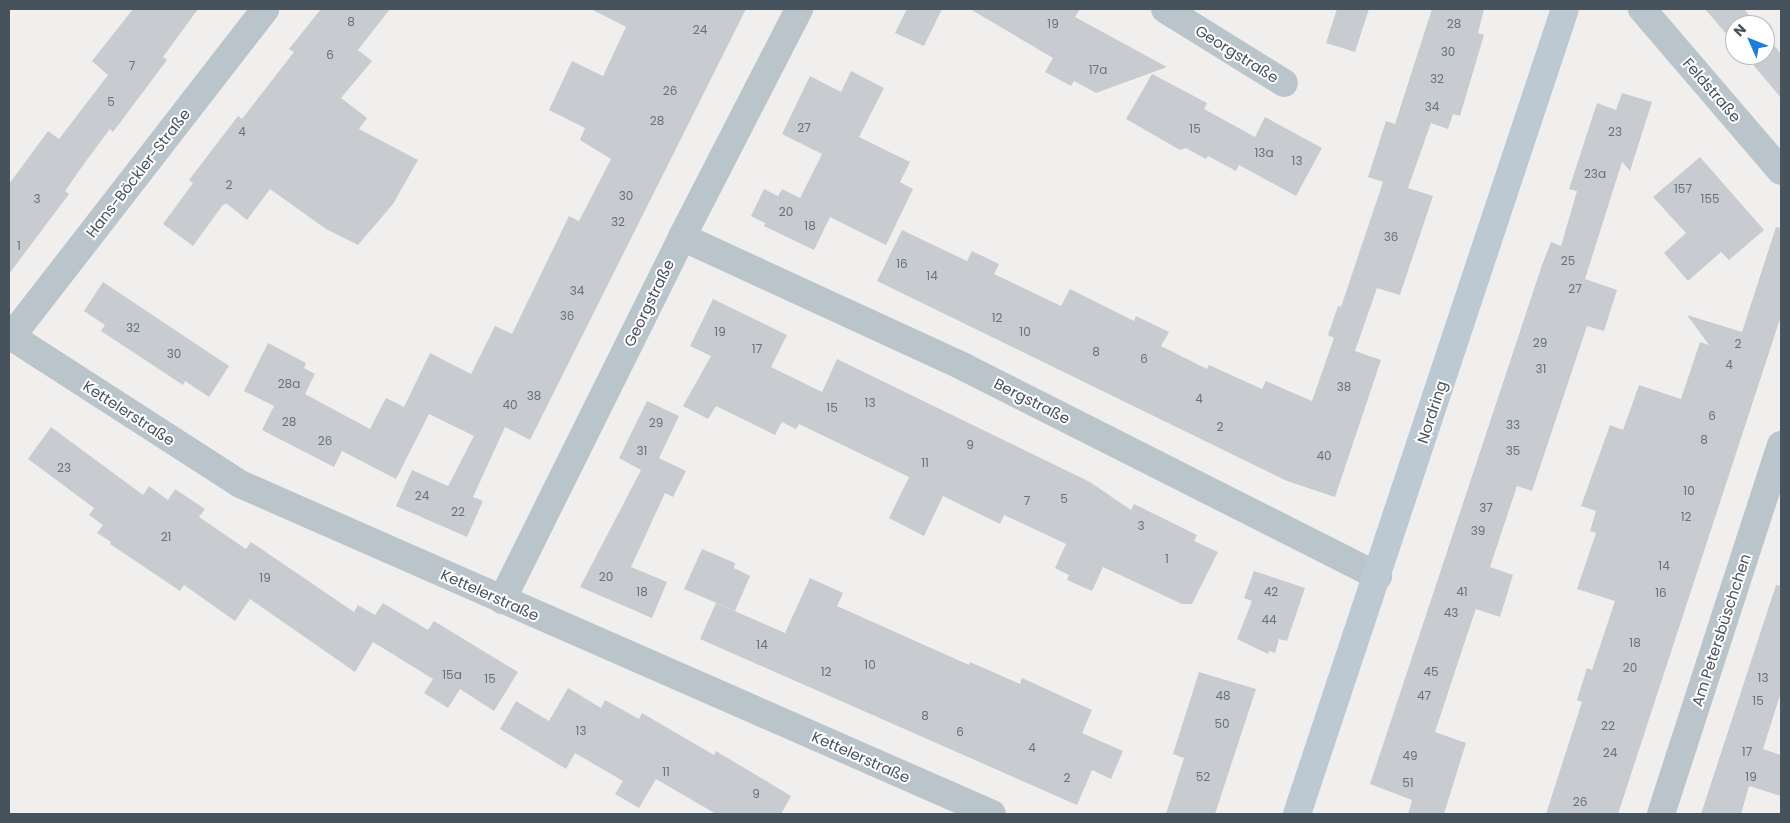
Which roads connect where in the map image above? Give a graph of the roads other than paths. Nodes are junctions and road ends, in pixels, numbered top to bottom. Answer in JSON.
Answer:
{"nodes":[{"id":1,"x":264,"y":9,"type":"edge"},
{"id":2,"x":799,"y":9,"type":"edge"},
{"id":3,"x":1165,"y":9,"type":"edge"},
{"id":4,"x":1565,"y":9,"type":"edge"},
{"id":5,"x":1642,"y":9,"type":"edge"},
{"id":6,"x":1284,"y":83,"type":"dead end"},
{"id":7,"x":1781,"y":171,"type":"edge"},
{"id":8,"x":682,"y":237,"type":"junction"},
{"id":9,"x":10,"y":336,"type":"edge"},
{"id":10,"x":1781,"y":445,"type":"edge"},
{"id":11,"x":1378,"y":576,"type":"junction"},
{"id":12,"x":502,"y":600,"type":"junction"},
{"id":13,"x":992,"y":814,"type":"edge"},
{"id":14,"x":1297,"y":814,"type":"edge"},
{"id":15,"x":1661,"y":814,"type":"edge"}],
"edges":[{"from":1,"to":9,"type":"street","name":"Hans-Böckler-Straße"},
{"from":2,"to":8,"type":"street","name":"Georgstraße"},
{"from":3,"to":6,"type":"street","name":"Georgstraße"},
{"from":4,"to":11,"type":"street","name":"Nordring"},
{"from":5,"to":7,"type":"street","name":"Feldstraße"},
{"from":8,"to":11,"type":"street","name":"Bergstraße"},
{"from":8,"to":12,"type":"street","name":"Georgstraße"},
{"from":9,"to":12,"type":"street","name":"Kettelerstraße"},
{"from":10,"to":15,"type":"street","name":"Am Petersbüschchen"},
{"from":11,"to":14,"type":"street","name":"Nordring"},
{"from":12,"to":13,"type":"street","name":"Kettelerstraße"}]}
